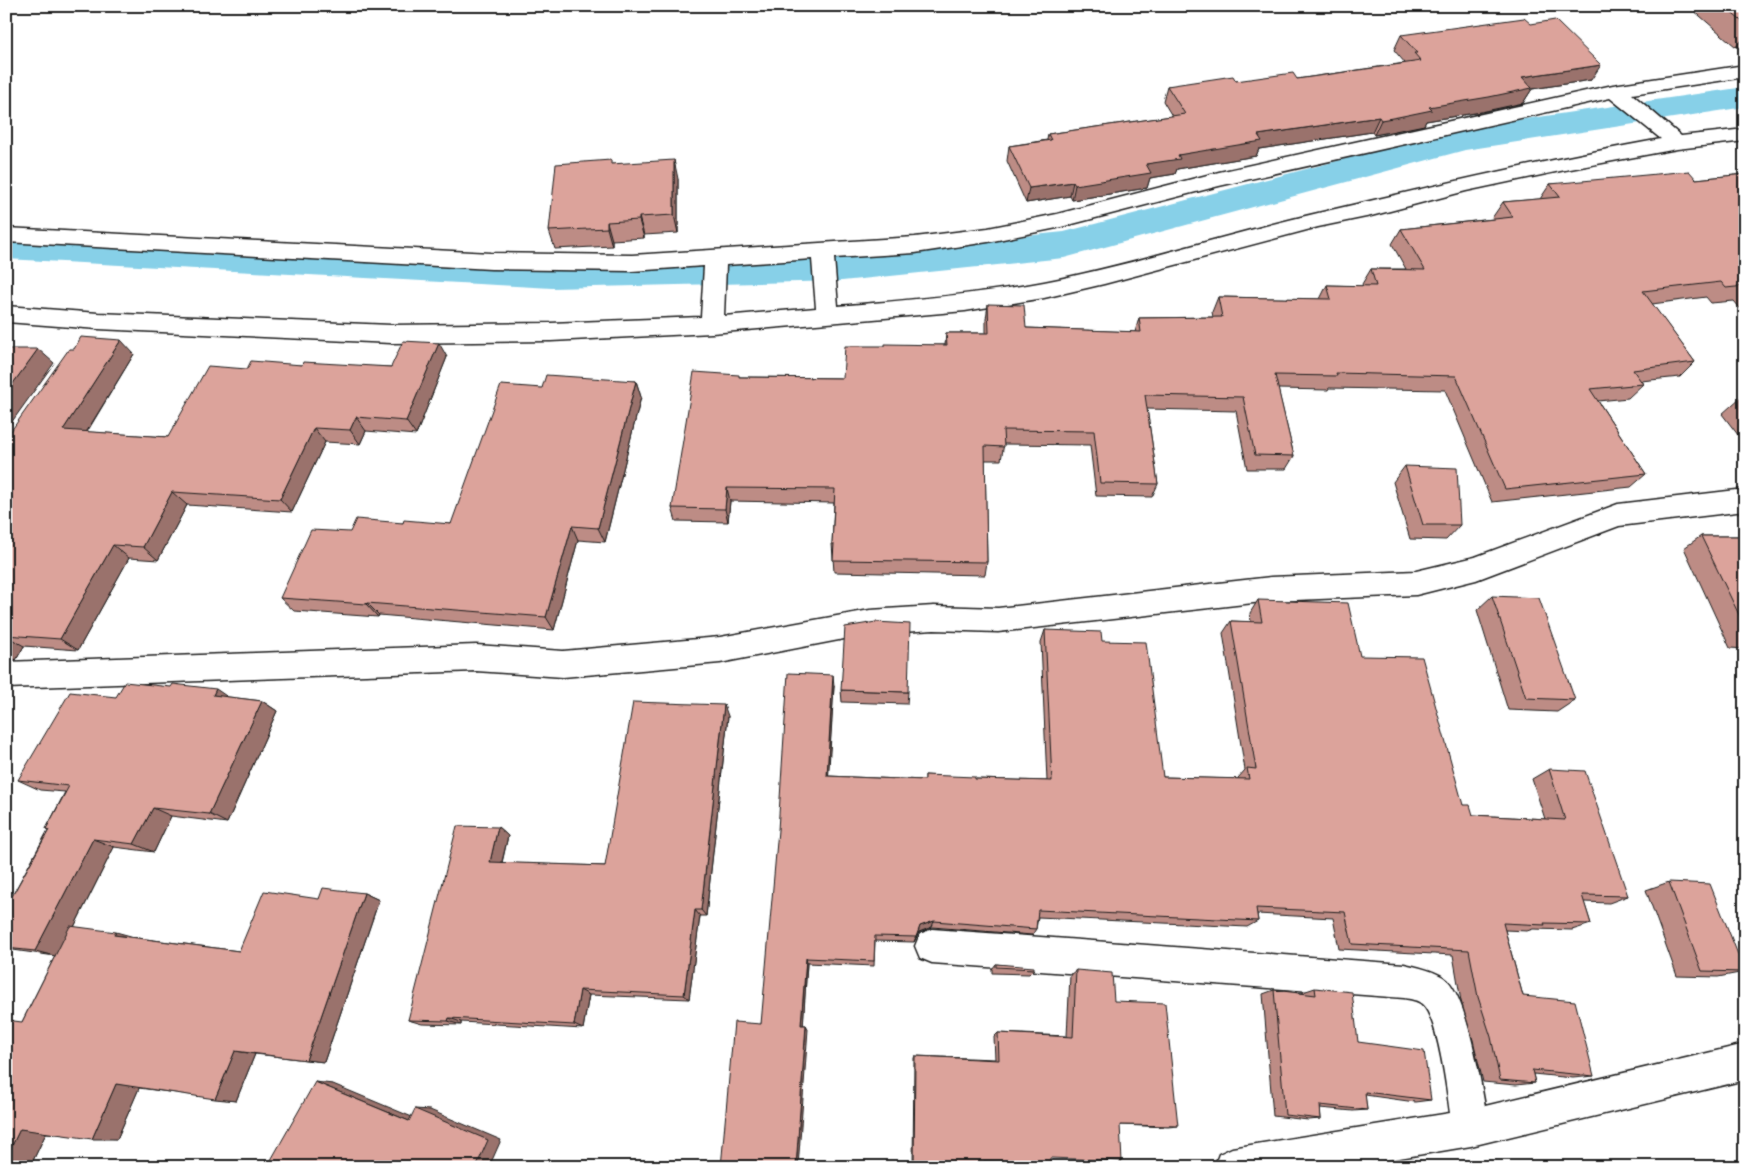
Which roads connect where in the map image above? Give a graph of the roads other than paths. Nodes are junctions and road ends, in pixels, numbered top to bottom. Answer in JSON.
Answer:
{"nodes":[{"id":1,"x":1745,"y":71,"type":"edge"},
{"id":2,"x":1619,"y":94,"type":"junction"},
{"id":3,"x":1745,"y":135,"type":"edge"},
{"id":4,"x":1677,"y":143,"type":"junction"},
{"id":5,"x":6,"y":235,"type":"edge"},
{"id":6,"x":823,"y":254,"type":"junction"},
{"id":7,"x":715,"y":263,"type":"junction"},
{"id":8,"x":827,"y":306,"type":"junction"},
{"id":9,"x":6,"y":314,"type":"edge"},
{"id":10,"x":713,"y":320,"type":"junction"},
{"id":11,"x":98,"y":321,"type":"junction"},
{"id":12,"x":82,"y":344,"type":"edge"},
{"id":13,"x":1745,"y":500,"type":"edge"},
{"id":14,"x":6,"y":676,"type":"edge"},
{"id":15,"x":932,"y":946,"type":"dead end"},
{"id":16,"x":1745,"y":1062,"type":"edge"},
{"id":17,"x":1471,"y":1128,"type":"junction"},
{"id":18,"x":1232,"y":1167,"type":"edge"}],
"edges":[{"from":1,"to":2,"type":"street"},
{"from":2,"to":4,"type":"street"},
{"from":2,"to":6,"type":"street"},
{"from":3,"to":4,"type":"street"},
{"from":4,"to":8,"type":"street"},
{"from":5,"to":7,"type":"street"},
{"from":6,"to":7,"type":"street"},
{"from":6,"to":8,"type":"street"},
{"from":7,"to":10,"type":"street"},
{"from":8,"to":10,"type":"street"},
{"from":9,"to":11,"type":"street"},
{"from":10,"to":11,"type":"street"},
{"from":11,"to":12,"type":"street"},
{"from":13,"to":14,"type":"street"},
{"from":15,"to":17,"type":"street"},
{"from":16,"to":17,"type":"street"},
{"from":17,"to":18,"type":"street"}]}
